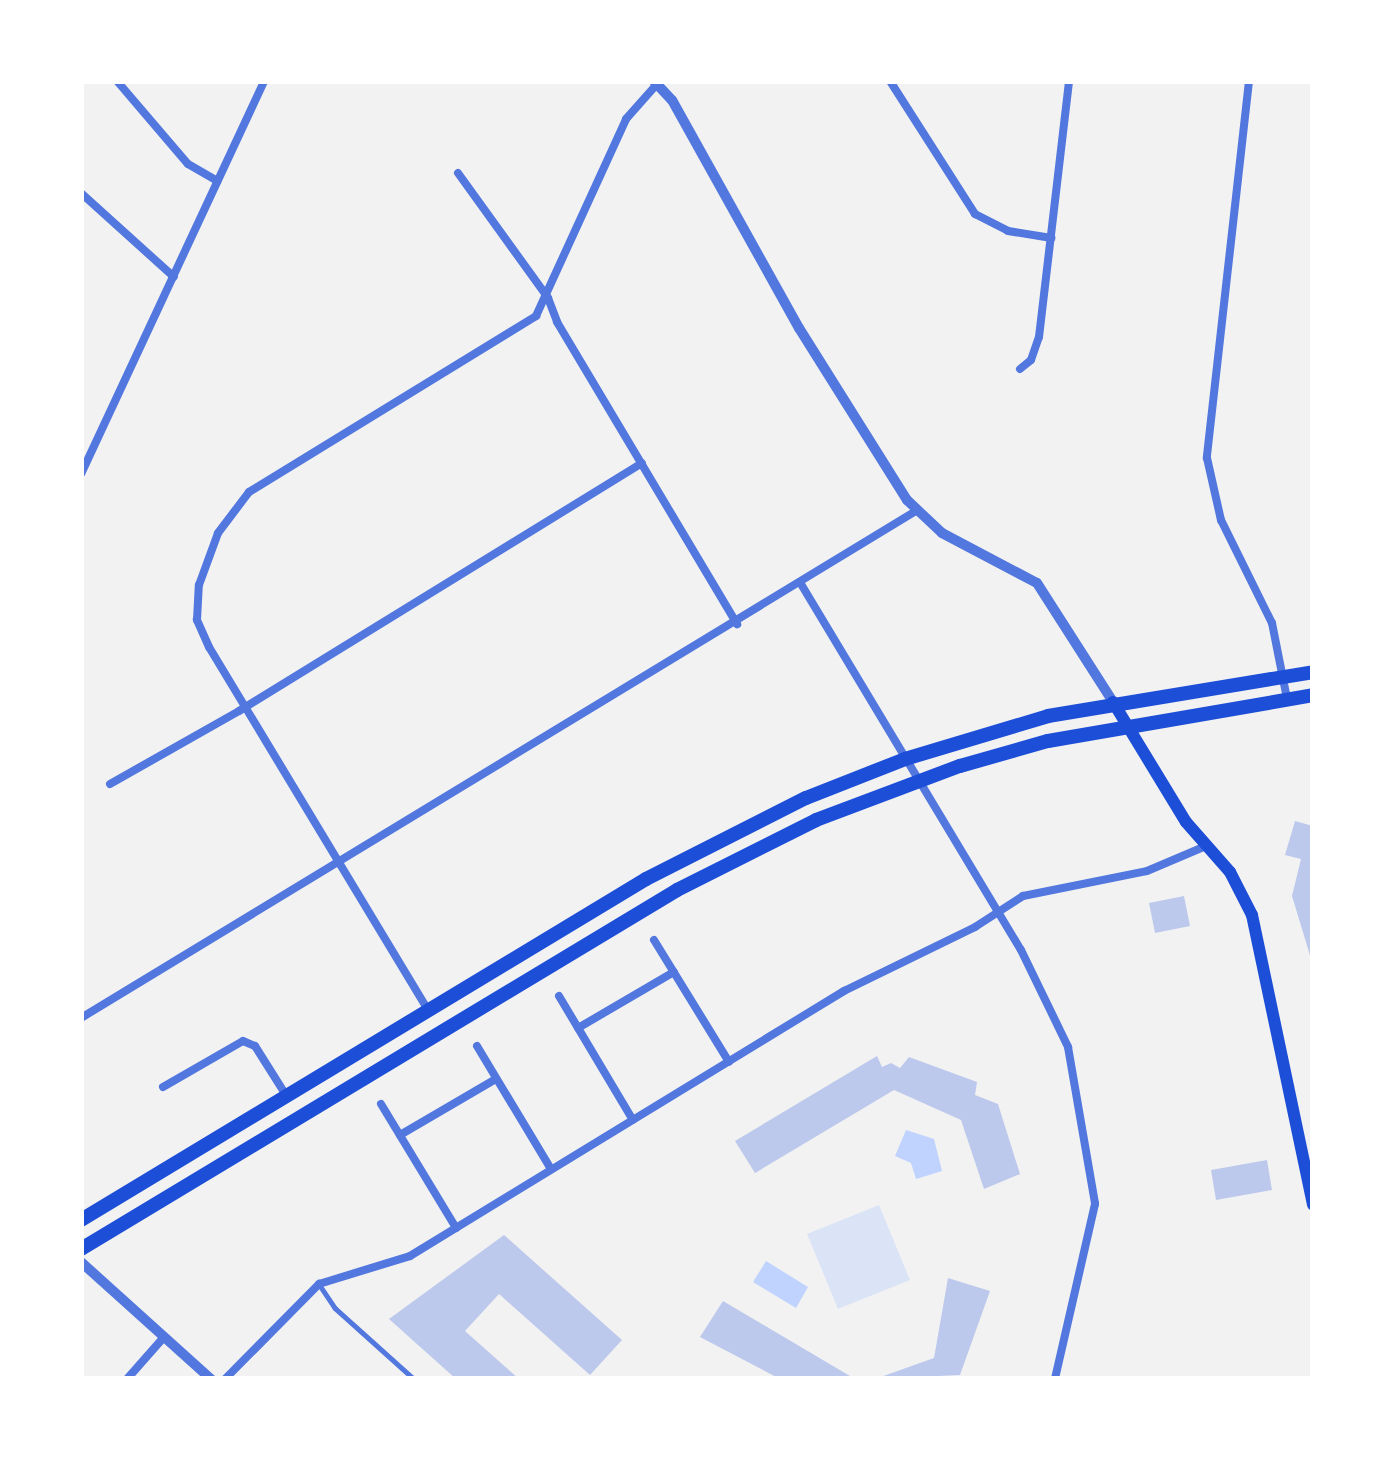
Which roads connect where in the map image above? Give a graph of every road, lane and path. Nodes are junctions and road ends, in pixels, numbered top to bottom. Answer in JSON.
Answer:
{"nodes":[{"id":1,"x":117,"y":81,"type":"edge"},
{"id":2,"x":264,"y":81,"type":"edge"},
{"id":3,"x":890,"y":81,"type":"edge"},
{"id":4,"x":1069,"y":81,"type":"edge"},
{"id":5,"x":1250,"y":81,"type":"edge"},
{"id":6,"x":658,"y":82,"type":"edge"},
{"id":7,"x":458,"y":173,"type":"dead end"},
{"id":8,"x":218,"y":181,"type":"junction"},
{"id":9,"x":81,"y":193,"type":"edge"},
{"id":10,"x":1051,"y":238,"type":"junction"},
{"id":11,"x":174,"y":277,"type":"junction"},
{"id":12,"x":548,"y":298,"type":"junction"},
{"id":13,"x":1020,"y":369,"type":"dead end"},
{"id":14,"x":643,"y":463,"type":"junction"},
{"id":15,"x":81,"y":474,"type":"edge"},
{"id":16,"x":916,"y":511,"type":"junction"},
{"id":17,"x":801,"y":584,"type":"junction"},
{"id":18,"x":737,"y":624,"type":"junction"},
{"id":19,"x":1313,"y":672,"type":"edge"},
{"id":20,"x":1284,"y":676,"type":"junction"},
{"id":21,"x":1313,"y":695,"type":"edge"},
{"id":22,"x":1287,"y":699,"type":"junction"},
{"id":23,"x":1113,"y":702,"type":"junction"},
{"id":24,"x":244,"y":705,"type":"junction"},
{"id":25,"x":1127,"y":724,"type":"junction"},
{"id":26,"x":905,"y":759,"type":"junction"},
{"id":27,"x":920,"y":780,"type":"junction"},
{"id":28,"x":110,"y":784,"type":"dead end"},
{"id":29,"x":1206,"y":846,"type":"junction"},
{"id":30,"x":339,"y":861,"type":"junction"},
{"id":31,"x":998,"y":912,"type":"junction"},
{"id":32,"x":655,"y":940,"type":"dead end"},
{"id":33,"x":674,"y":972,"type":"junction"},
{"id":34,"x":559,"y":996,"type":"dead end"},
{"id":35,"x":429,"y":1011,"type":"junction"},
{"id":36,"x":81,"y":1018,"type":"edge"},
{"id":37,"x":578,"y":1028,"type":"junction"},
{"id":38,"x":477,"y":1046,"type":"dead end"},
{"id":39,"x":729,"y":1062,"type":"junction"},
{"id":40,"x":496,"y":1078,"type":"junction"},
{"id":41,"x":163,"y":1087,"type":"dead end"},
{"id":42,"x":286,"y":1097,"type":"junction"},
{"id":43,"x":381,"y":1104,"type":"dead end"},
{"id":44,"x":633,"y":1120,"type":"junction"},
{"id":45,"x":400,"y":1135,"type":"junction"},
{"id":46,"x":551,"y":1169,"type":"junction"},
{"id":47,"x":1313,"y":1205,"type":"edge"},
{"id":48,"x":81,"y":1220,"type":"edge"},
{"id":49,"x":456,"y":1228,"type":"junction"},
{"id":50,"x":81,"y":1249,"type":"edge"},
{"id":51,"x":81,"y":1262,"type":"edge"},
{"id":52,"x":319,"y":1284,"type":"junction"},
{"id":53,"x":164,"y":1337,"type":"junction"},
{"id":54,"x":128,"y":1379,"type":"edge"},
{"id":55,"x":211,"y":1379,"type":"edge"},
{"id":56,"x":225,"y":1379,"type":"edge"},
{"id":57,"x":414,"y":1379,"type":"edge"},
{"id":58,"x":1055,"y":1379,"type":"edge"}],
"edges":[{"from":1,"to":8,"type":"street"},
{"from":2,"to":8,"type":"street"},
{"from":3,"to":10,"type":"street"},
{"from":4,"to":10,"type":"street"},
{"from":5,"to":20,"type":"street"},
{"from":6,"to":12,"type":"street"},
{"from":6,"to":16,"type":"street"},
{"from":7,"to":12,"type":"street"},
{"from":8,"to":11,"type":"street"},
{"from":9,"to":11,"type":"street"},
{"from":10,"to":13,"type":"street"},
{"from":11,"to":15,"type":"street"},
{"from":12,"to":14,"type":"street"},
{"from":12,"to":24,"type":"street"},
{"from":14,"to":18,"type":"street"},
{"from":14,"to":24,"type":"street"},
{"from":16,"to":17,"type":"street"},
{"from":16,"to":23,"type":"street"},
{"from":17,"to":18,"type":"street"},
{"from":17,"to":26,"type":"street"},
{"from":18,"to":30,"type":"street"},
{"from":19,"to":20,"type":"main road"},
{"from":20,"to":22,"type":"street"},
{"from":20,"to":23,"type":"main road"},
{"from":21,"to":22,"type":"main road"},
{"from":22,"to":25,"type":"main road"},
{"from":23,"to":25,"type":"main road"},
{"from":23,"to":26,"type":"main road"},
{"from":24,"to":28,"type":"street"},
{"from":24,"to":30,"type":"street"},
{"from":25,"to":27,"type":"main road"},
{"from":25,"to":29,"type":"main road"},
{"from":26,"to":27,"type":"street"},
{"from":26,"to":35,"type":"main road"},
{"from":27,"to":31,"type":"street"},
{"from":27,"to":50,"type":"main road"},
{"from":29,"to":31,"type":"street"},
{"from":29,"to":47,"type":"main road"},
{"from":30,"to":35,"type":"street"},
{"from":30,"to":36,"type":"street"},
{"from":31,"to":39,"type":"street"},
{"from":31,"to":58,"type":"street"},
{"from":32,"to":33,"type":"street"},
{"from":33,"to":37,"type":"street"},
{"from":33,"to":39,"type":"street"},
{"from":34,"to":37,"type":"street"},
{"from":35,"to":42,"type":"main road"},
{"from":37,"to":44,"type":"street"},
{"from":38,"to":40,"type":"street"},
{"from":39,"to":44,"type":"street"},
{"from":40,"to":45,"type":"street"},
{"from":40,"to":46,"type":"street"},
{"from":41,"to":42,"type":"street"},
{"from":42,"to":48,"type":"main road"},
{"from":43,"to":45,"type":"street"},
{"from":44,"to":46,"type":"street"},
{"from":45,"to":49,"type":"street"},
{"from":46,"to":49,"type":"street"},
{"from":49,"to":52,"type":"street"},
{"from":51,"to":53,"type":"street"},
{"from":52,"to":56,"type":"street"},
{"from":52,"to":57,"type":"lane"},
{"from":53,"to":54,"type":"street"},
{"from":53,"to":55,"type":"street"}]}
